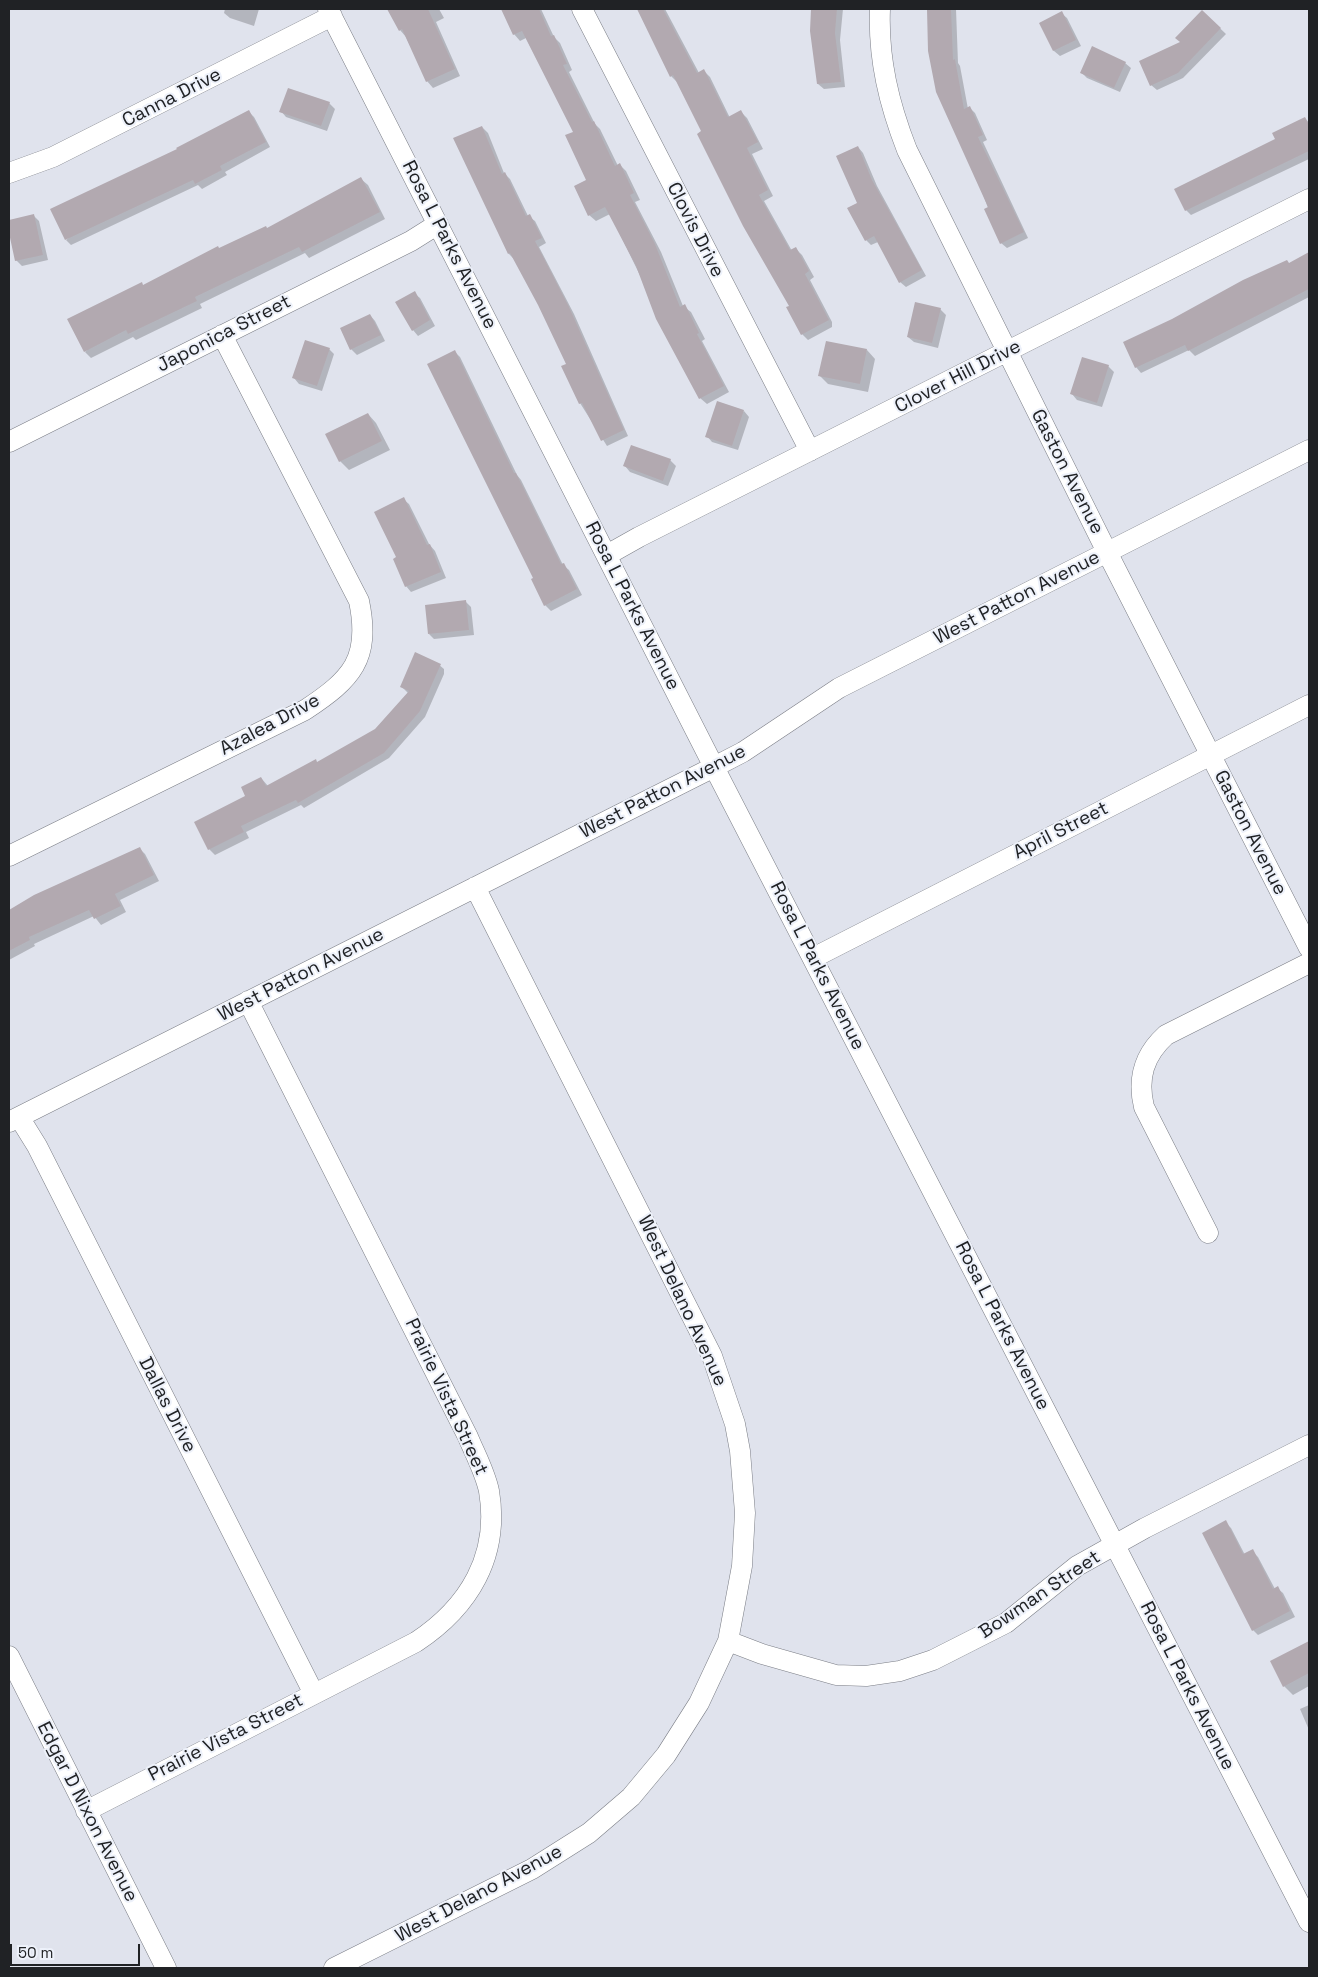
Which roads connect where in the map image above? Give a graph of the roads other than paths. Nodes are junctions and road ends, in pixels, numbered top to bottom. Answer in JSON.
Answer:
{"nodes":[{"id":1,"x":582,"y":9,"type":"edge"},
{"id":2,"x":880,"y":9,"type":"edge"},
{"id":3,"x":330,"y":12,"type":"edge"},
{"id":4,"x":9,"y":173,"type":"edge"},
{"id":5,"x":1309,"y":199,"type":"edge"},
{"id":6,"x":438,"y":224,"type":"junction"},
{"id":7,"x":222,"y":335,"type":"junction"},
{"id":8,"x":1007,"y":352,"type":"junction"},
{"id":9,"x":9,"y":442,"type":"edge"},
{"id":10,"x":1309,"y":450,"type":"edge"},
{"id":11,"x":810,"y":451,"type":"junction"},
{"id":12,"x":1107,"y":552,"type":"junction"},
{"id":13,"x":607,"y":555,"type":"junction"},
{"id":14,"x":1309,"y":705,"type":"edge"},
{"id":15,"x":1210,"y":755,"type":"junction"},
{"id":16,"x":714,"y":767,"type":"junction"},
{"id":17,"x":9,"y":856,"type":"edge"},
{"id":18,"x":475,"y":887,"type":"junction"},
{"id":19,"x":1309,"y":948,"type":"edge"},
{"id":20,"x":813,"y":958,"type":"junction"},
{"id":21,"x":1309,"y":963,"type":"edge"},
{"id":22,"x":248,"y":1002,"type":"junction"},
{"id":23,"x":14,"y":1119,"type":"edge"},
{"id":24,"x":1208,"y":1233,"type":"dead end"},
{"id":25,"x":1309,"y":1445,"type":"edge"},
{"id":26,"x":1114,"y":1545,"type":"junction"},
{"id":27,"x":728,"y":1641,"type":"junction"},
{"id":28,"x":9,"y":1656,"type":"edge"},
{"id":29,"x":314,"y":1694,"type":"junction"},
{"id":30,"x":86,"y":1811,"type":"junction"},
{"id":31,"x":1309,"y":1922,"type":"edge"},
{"id":32,"x":166,"y":1968,"type":"edge"},
{"id":33,"x":334,"y":1968,"type":"edge"}],
"edges":[{"from":1,"to":11,"type":"street","name":"Clovis Drive"},
{"from":2,"to":8,"type":"street","name":"Gaston Avenue"},
{"from":3,"to":4,"type":"street","name":"Canna Drive"},
{"from":3,"to":6,"type":"street","name":"Rosa L Parks Avenue"},
{"from":5,"to":8,"type":"street","name":"Clover Hill Drive"},
{"from":6,"to":7,"type":"street","name":"Japonica Street"},
{"from":6,"to":13,"type":"street","name":"Rosa L Parks Avenue"},
{"from":7,"to":9,"type":"street","name":"Japonica Street"},
{"from":7,"to":17,"type":"street","name":"Azalea Drive"},
{"from":8,"to":11,"type":"street","name":"Clover Hill Drive"},
{"from":8,"to":12,"type":"street","name":"Gaston Avenue"},
{"from":10,"to":12,"type":"street","name":"West Patton Avenue"},
{"from":11,"to":13,"type":"street","name":"Clover Hill Drive"},
{"from":12,"to":15,"type":"street","name":"Gaston Avenue"},
{"from":12,"to":16,"type":"street","name":"West Patton Avenue"},
{"from":13,"to":16,"type":"street","name":"Rosa L Parks Avenue"},
{"from":14,"to":15,"type":"street","name":"April Street"},
{"from":15,"to":19,"type":"street","name":"Gaston Avenue"},
{"from":15,"to":20,"type":"street","name":"April Street"},
{"from":16,"to":18,"type":"street","name":"West Patton Avenue"},
{"from":16,"to":20,"type":"street","name":"Rosa L Parks Avenue"},
{"from":18,"to":22,"type":"street","name":"West Patton Avenue"},
{"from":18,"to":27,"type":"street","name":"West Delano Avenue"},
{"from":20,"to":26,"type":"street","name":"Rosa L Parks Avenue"},
{"from":21,"to":24,"type":"street"},
{"from":22,"to":23,"type":"street","name":"West Patton Avenue"},
{"from":22,"to":29,"type":"street","name":"Prairie Vista Street"},
{"from":23,"to":29,"type":"street","name":"Dallas Drive"},
{"from":25,"to":26,"type":"street","name":"Bowman Street"},
{"from":26,"to":27,"type":"street","name":"Bowman Street"},
{"from":26,"to":31,"type":"street","name":"Rosa L Parks Avenue"},
{"from":27,"to":33,"type":"street","name":"West Delano Avenue"},
{"from":28,"to":30,"type":"street","name":"Edgar D Nixon Avenue"},
{"from":29,"to":30,"type":"street","name":"Prairie Vista Street"},
{"from":30,"to":32,"type":"street","name":"Edgar D Nixon Avenue"}]}
